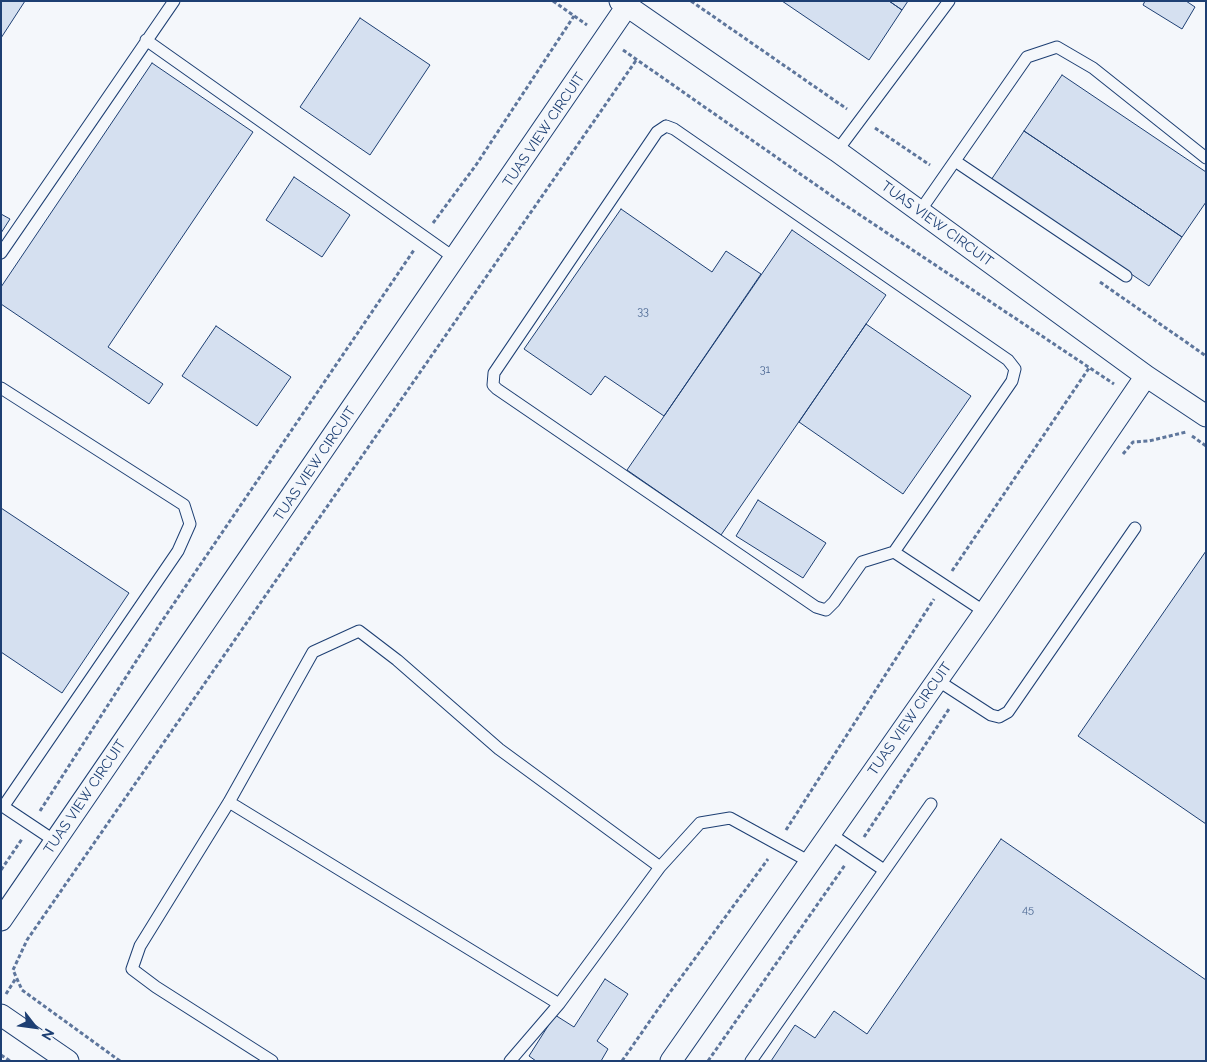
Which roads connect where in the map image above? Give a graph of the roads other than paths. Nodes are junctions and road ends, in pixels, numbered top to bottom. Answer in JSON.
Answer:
{"nodes":[{"id":1,"x":174,"y":1,"type":"edge"},
{"id":2,"x":949,"y":1,"type":"edge"},
{"id":3,"x":624,"y":4,"type":"edge"},
{"id":4,"x":146,"y":40,"type":"junction"},
{"id":5,"x":837,"y":151,"type":"junction"},
{"id":6,"x":1206,"y":158,"type":"edge"},
{"id":7,"x":956,"y":160,"type":"junction"},
{"id":8,"x":920,"y":211,"type":"junction"},
{"id":9,"x":1,"y":253,"type":"edge"},
{"id":10,"x":456,"y":259,"type":"junction"},
{"id":11,"x":1126,"y":276,"type":"dead end"},
{"id":12,"x":1146,"y":376,"type":"junction"},
{"id":13,"x":1,"y":388,"type":"edge"},
{"id":14,"x":1206,"y":416,"type":"edge"},
{"id":15,"x":1135,"y":528,"type":"dead end"},
{"id":16,"x":894,"y":552,"type":"junction"},
{"id":17,"x":985,"y":612,"type":"junction"},
{"id":18,"x":937,"y":680,"type":"junction"},
{"id":19,"x":229,"y":802,"type":"junction"},
{"id":20,"x":931,"y":804,"type":"dead end"},
{"id":21,"x":2,"y":806,"type":"edge"},
{"id":22,"x":829,"y":834,"type":"junction"},
{"id":23,"x":55,"y":841,"type":"junction"},
{"id":24,"x":810,"y":862,"type":"junction"},
{"id":25,"x":660,"y":867,"type":"junction"},
{"id":26,"x":884,"y":870,"type":"junction"},
{"id":27,"x":1,"y":920,"type":"edge"},
{"id":28,"x":559,"y":1004,"type":"junction"},
{"id":29,"x":1,"y":1015,"type":"edge"},
{"id":30,"x":68,"y":1061,"type":"edge"},
{"id":31,"x":272,"y":1061,"type":"edge"},
{"id":32,"x":510,"y":1061,"type":"edge"},
{"id":33,"x":672,"y":1061,"type":"edge"},
{"id":34,"x":751,"y":1061,"type":"edge"}],
"edges":[{"from":1,"to":4,"type":"lane"},
{"from":2,"to":5,"type":"lane"},
{"from":3,"to":5,"type":"street","name":"TUAS VIEW CIRCUIT"},
{"from":3,"to":10,"type":"street","name":"TUAS VIEW CIRCUIT"},
{"from":4,"to":9,"type":"lane"},
{"from":4,"to":10,"type":"lane"},
{"from":5,"to":8,"type":"street","name":"TUAS VIEW CIRCUIT"},
{"from":6,"to":7,"type":"lane"},
{"from":7,"to":8,"type":"lane"},
{"from":7,"to":11,"type":"lane"},
{"from":8,"to":12,"type":"street","name":"TUAS VIEW CIRCUIT"},
{"from":10,"to":23,"type":"street","name":"TUAS VIEW CIRCUIT"},
{"from":12,"to":14,"type":"street","name":"TUAS VIEW CIRCUIT"},
{"from":12,"to":17,"type":"street","name":"TUAS VIEW CIRCUIT"},
{"from":13,"to":21,"type":"lane"},
{"from":15,"to":18,"type":"lane"},
{"from":16,"to":16,"type":"lane"},
{"from":16,"to":17,"type":"lane"},
{"from":17,"to":18,"type":"street","name":"TUAS VIEW CIRCUIT"},
{"from":18,"to":22,"type":"street","name":"TUAS VIEW CIRCUIT"},
{"from":19,"to":25,"type":"lane"},
{"from":19,"to":28,"type":"lane"},
{"from":19,"to":31,"type":"lane"},
{"from":20,"to":26,"type":"lane"},
{"from":21,"to":23,"type":"lane"},
{"from":22,"to":24,"type":"street","name":"TUAS VIEW CIRCUIT"},
{"from":22,"to":26,"type":"lane"},
{"from":23,"to":27,"type":"street","name":"TUAS VIEW CIRCUIT"},
{"from":24,"to":25,"type":"lane"},
{"from":24,"to":33,"type":"street","name":"TUAS VIEW CIRCUIT"},
{"from":25,"to":28,"type":"lane"},
{"from":26,"to":34,"type":"lane"},
{"from":28,"to":32,"type":"lane"},
{"from":29,"to":30,"type":"street"}]}
